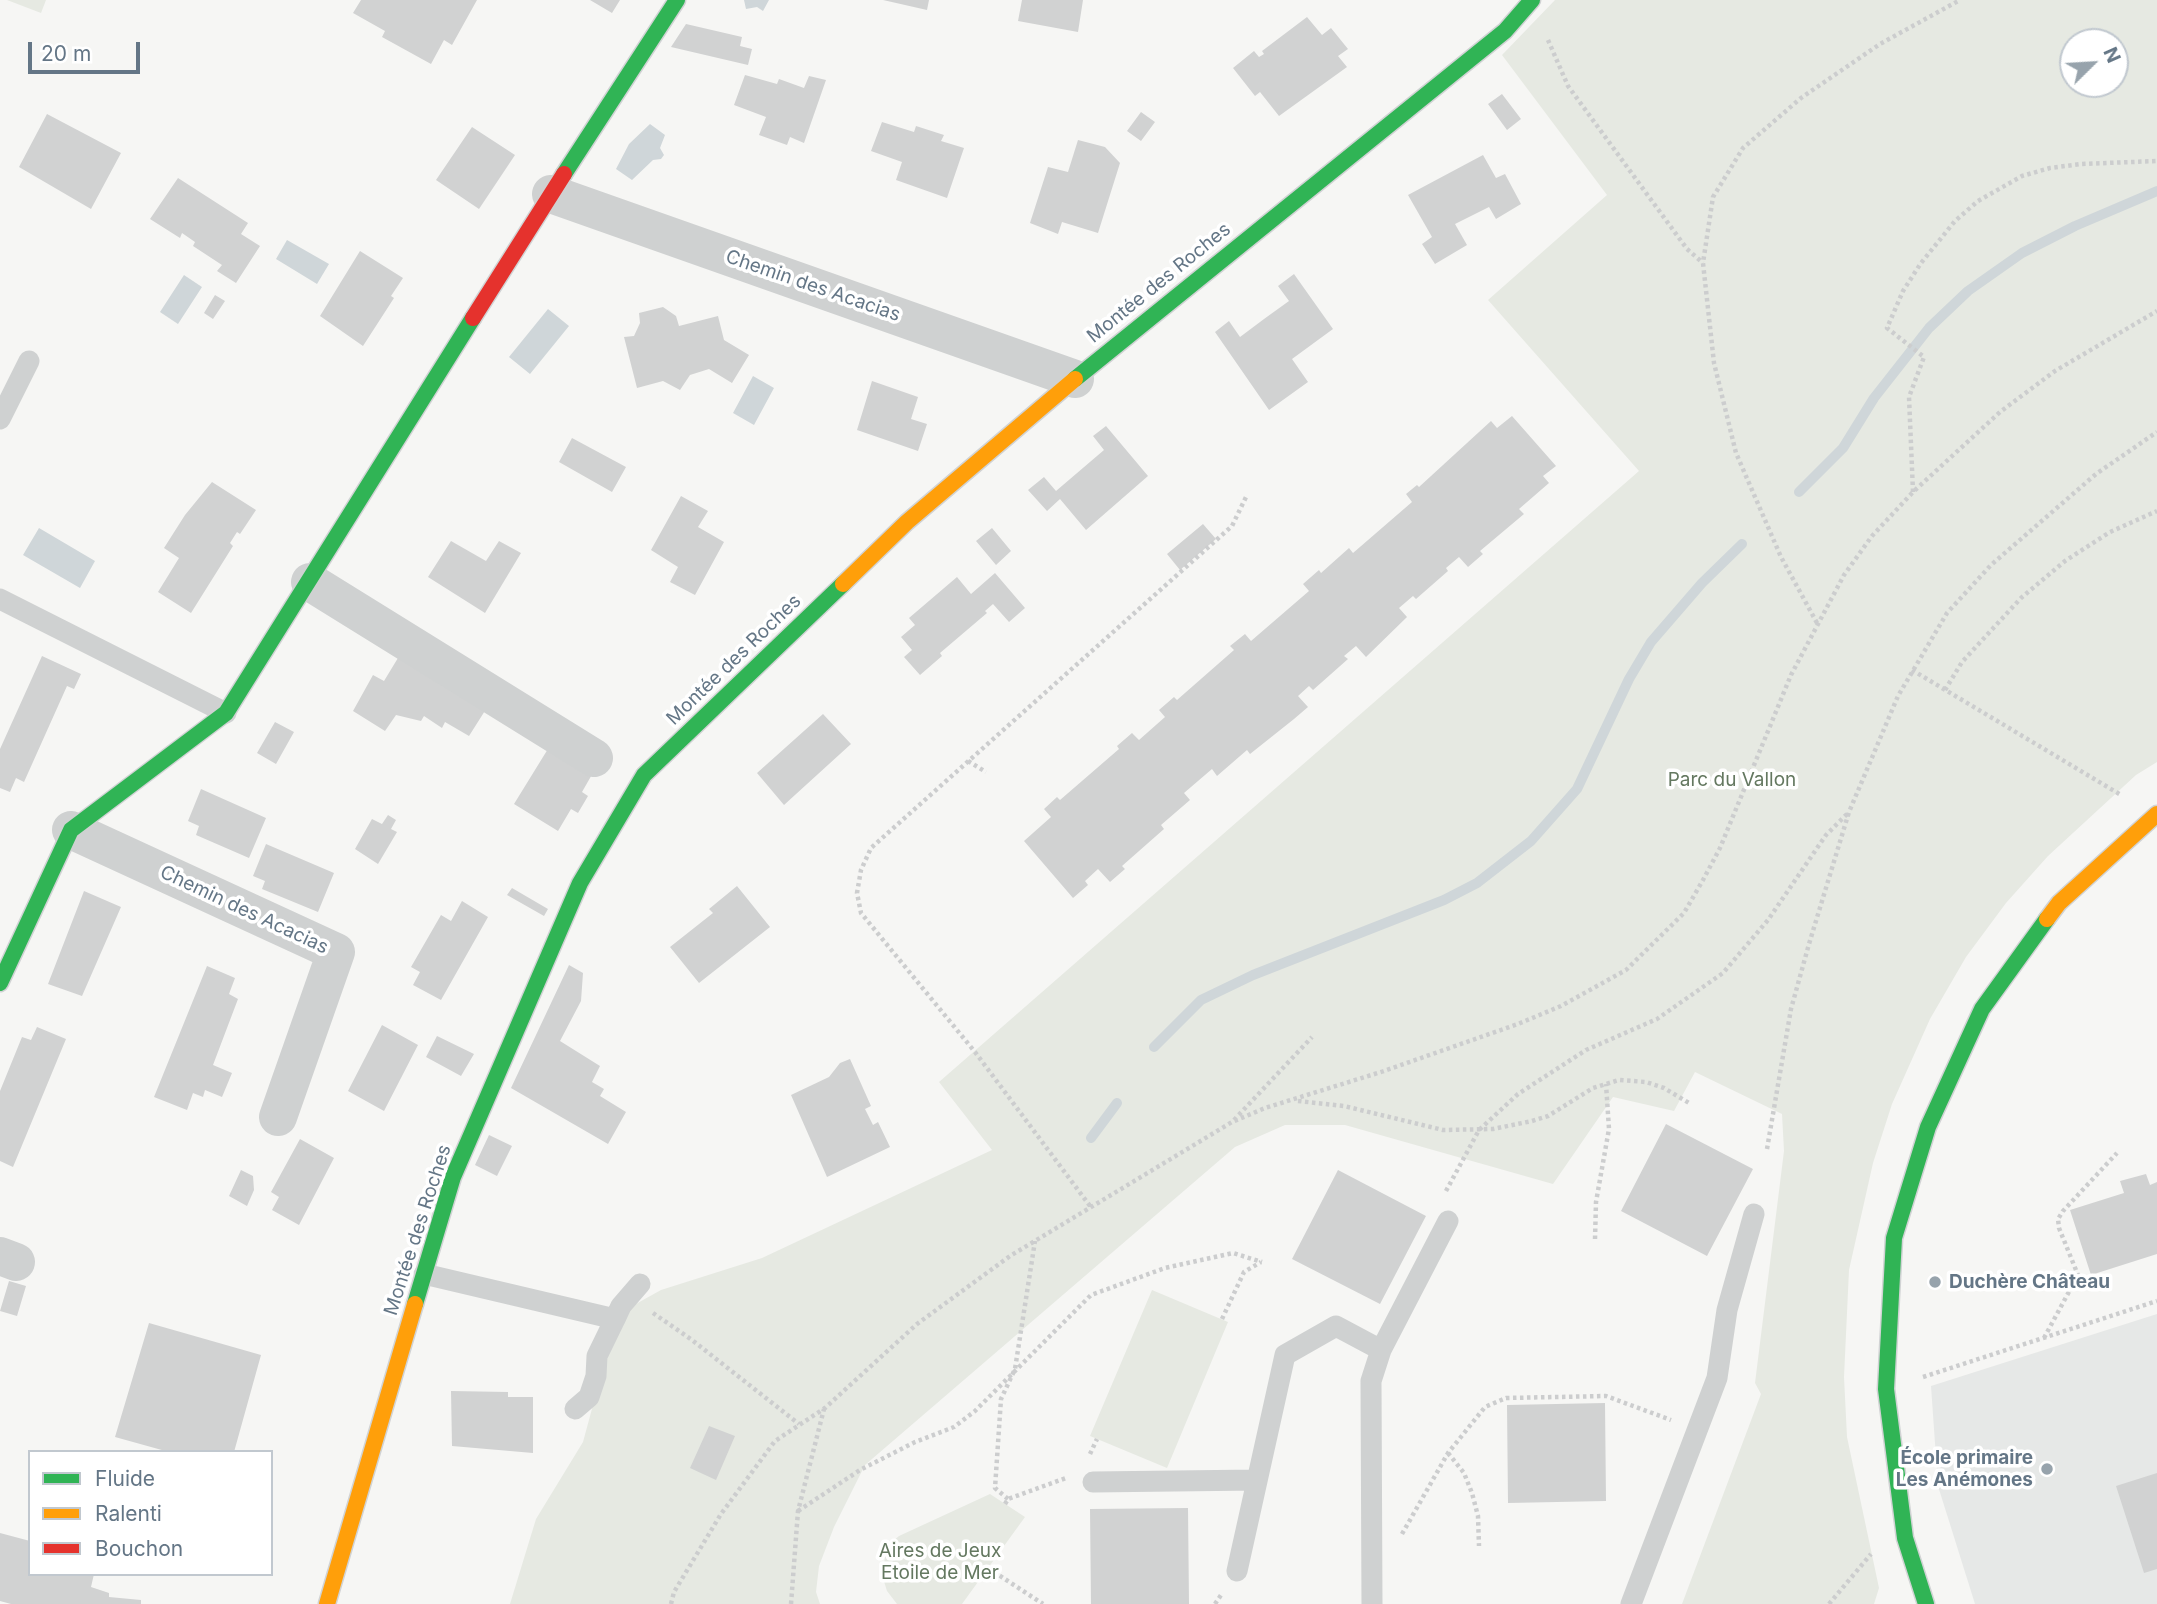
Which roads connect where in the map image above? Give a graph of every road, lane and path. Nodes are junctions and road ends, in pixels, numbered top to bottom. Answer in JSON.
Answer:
{"nodes":[{"id":1,"x":677,"y":0,"type":"edge"},
{"id":2,"x":1532,"y":0,"type":"edge"},
{"id":3,"x":1960,"y":0,"type":"edge"},
{"id":4,"x":1545,"y":34,"type":"dead end"},
{"id":5,"x":2157,"y":161,"type":"edge"},
{"id":6,"x":551,"y":194,"type":"junction"},
{"id":7,"x":1703,"y":263,"type":"junction"},
{"id":8,"x":2157,"y":311,"type":"edge"},
{"id":9,"x":29,"y":361,"type":"dead end"},
{"id":10,"x":1075,"y":379,"type":"junction"},
{"id":11,"x":0,"y":419,"type":"edge"},
{"id":12,"x":2157,"y":432,"type":"edge"},
{"id":13,"x":1913,"y":492,"type":"junction"},
{"id":14,"x":1247,"y":495,"type":"dead end"},
{"id":15,"x":2157,"y":511,"type":"edge"},
{"id":16,"x":310,"y":582,"type":"junction"},
{"id":17,"x":0,"y":599,"type":"edge"},
{"id":18,"x":1817,"y":623,"type":"junction"},
{"id":19,"x":1912,"y":670,"type":"junction"},
{"id":20,"x":1945,"y":690,"type":"junction"},
{"id":21,"x":226,"y":713,"type":"junction"},
{"id":22,"x":594,"y":758,"type":"dead end"},
{"id":23,"x":968,"y":761,"type":"junction"},
{"id":24,"x":986,"y":772,"type":"dead end"},
{"id":25,"x":1849,"y":812,"type":"junction"},
{"id":26,"x":2155,"y":815,"type":"edge"},
{"id":27,"x":71,"y":830,"type":"junction"},
{"id":28,"x":0,"y":983,"type":"edge"},
{"id":29,"x":1312,"y":1037,"type":"dead end"},
{"id":30,"x":1606,"y":1084,"type":"junction"},
{"id":31,"x":1294,"y":1100,"type":"junction"},
{"id":32,"x":1689,"y":1103,"type":"dead end"},
{"id":33,"x":278,"y":1117,"type":"dead end"},
{"id":34,"x":1232,"y":1122,"type":"junction"},
{"id":35,"x":1479,"y":1130,"type":"junction"},
{"id":36,"x":1768,"y":1149,"type":"dead end"},
{"id":37,"x":2117,"y":1153,"type":"dead end"},
{"id":38,"x":1090,"y":1206,"type":"junction"},
{"id":39,"x":1754,"y":1214,"type":"dead end"},
{"id":40,"x":1448,"y":1221,"type":"joint"},
{"id":41,"x":1595,"y":1239,"type":"dead end"},
{"id":42,"x":1036,"y":1240,"type":"junction"},
{"id":43,"x":424,"y":1274,"type":"junction"},
{"id":44,"x":640,"y":1284,"type":"dead end"},
{"id":45,"x":2157,"y":1301,"type":"edge"},
{"id":46,"x":615,"y":1319,"type":"junction"},
{"id":47,"x":1222,"y":1319,"type":"dead end"},
{"id":48,"x":666,"y":1323,"type":"dead end"},
{"id":49,"x":2043,"y":1339,"type":"junction"},
{"id":50,"x":1381,"y":1350,"type":"junction"},
{"id":51,"x":1015,"y":1369,"type":"junction"},
{"id":52,"x":1886,"y":1389,"type":"junction"},
{"id":53,"x":825,"y":1408,"type":"junction"},
{"id":54,"x":575,"y":1409,"type":"dead end"},
{"id":55,"x":799,"y":1424,"type":"junction"},
{"id":56,"x":1697,"y":1430,"type":"junction"},
{"id":57,"x":1448,"y":1453,"type":"junction"},
{"id":58,"x":1069,"y":1477,"type":"dead end"},
{"id":59,"x":1257,"y":1480,"type":"junction"},
{"id":60,"x":1093,"y":1482,"type":"dead end"},
{"id":61,"x":798,"y":1511,"type":"junction"},
{"id":62,"x":1905,"y":1538,"type":"junction"},
{"id":63,"x":1479,"y":1546,"type":"dead end"},
{"id":64,"x":988,"y":1568,"type":"dead end"},
{"id":65,"x":1237,"y":1571,"type":"dead end"},
{"id":66,"x":1372,"y":1595,"type":"edge"},
{"id":67,"x":327,"y":1604,"type":"edge"},
{"id":68,"x":671,"y":1604,"type":"edge"},
{"id":69,"x":791,"y":1604,"type":"edge"},
{"id":70,"x":1043,"y":1604,"type":"edge"},
{"id":71,"x":1631,"y":1604,"type":"edge"},
{"id":72,"x":1829,"y":1604,"type":"edge"},
{"id":73,"x":1926,"y":1604,"type":"edge"}],
"edges":[{"from":1,"to":6,"type":"street"},
{"from":2,"to":10,"type":"street","name":"Montée des Roches"},
{"from":3,"to":7,"type":"path"},
{"from":4,"to":7,"type":"path"},
{"from":5,"to":13,"type":"path"},
{"from":6,"to":10,"type":"street","name":"Chemin des Acacias"},
{"from":6,"to":16,"type":"street"},
{"from":7,"to":18,"type":"path"},
{"from":8,"to":13,"type":"path"},
{"from":9,"to":11,"type":"lane"},
{"from":10,"to":43,"type":"street","name":"Montée des Roches"},
{"from":12,"to":19,"type":"path"},
{"from":13,"to":18,"type":"path"},
{"from":14,"to":23,"type":"path"},
{"from":15,"to":20,"type":"path"},
{"from":16,"to":21,"type":"street"},
{"from":16,"to":22,"type":"street"},
{"from":17,"to":21,"type":"lane"},
{"from":18,"to":31,"type":"path"},
{"from":19,"to":20,"type":"path"},
{"from":19,"to":25,"type":"path"},
{"from":20,"to":26,"type":"path"},
{"from":21,"to":27,"type":"street"},
{"from":23,"to":24,"type":"path"},
{"from":23,"to":38,"type":"path"},
{"from":25,"to":35,"type":"path"},
{"from":25,"to":36,"type":"path"},
{"from":26,"to":52,"type":"street"},
{"from":27,"to":28,"type":"street"},
{"from":27,"to":33,"type":"street","name":"Chemin des Acacias"},
{"from":29,"to":34,"type":"path"},
{"from":30,"to":32,"type":"path"},
{"from":30,"to":35,"type":"path"},
{"from":30,"to":41,"type":"path"},
{"from":31,"to":34,"type":"path"},
{"from":31,"to":35,"type":"path"},
{"from":34,"to":38,"type":"path"},
{"from":35,"to":40,"type":"path"},
{"from":37,"to":49,"type":"path"},
{"from":38,"to":42,"type":"path"},
{"from":39,"to":56,"type":"lane"},
{"from":40,"to":50,"type":"lane"},
{"from":42,"to":51,"type":"path"},
{"from":42,"to":53,"type":"path"},
{"from":43,"to":46,"type":"lane"},
{"from":43,"to":67,"type":"street","name":"Montée des Roches"},
{"from":44,"to":46,"type":"lane"},
{"from":45,"to":49,"type":"path"},
{"from":46,"to":54,"type":"lane"},
{"from":47,"to":51,"type":"path"},
{"from":48,"to":55,"type":"path"},
{"from":49,"to":52,"type":"path"},
{"from":50,"to":59,"type":"lane"},
{"from":50,"to":66,"type":"lane"},
{"from":51,"to":58,"type":"path"},
{"from":51,"to":61,"type":"path"},
{"from":52,"to":62,"type":"street"},
{"from":53,"to":55,"type":"path"},
{"from":53,"to":61,"type":"path"},
{"from":55,"to":68,"type":"path"},
{"from":56,"to":57,"type":"path"},
{"from":56,"to":71,"type":"lane"},
{"from":57,"to":63,"type":"path"},
{"from":57,"to":66,"type":"path"},
{"from":59,"to":60,"type":"lane"},
{"from":59,"to":65,"type":"lane"},
{"from":61,"to":69,"type":"path"},
{"from":62,"to":72,"type":"path"},
{"from":62,"to":73,"type":"street"},
{"from":64,"to":70,"type":"path"}]}
